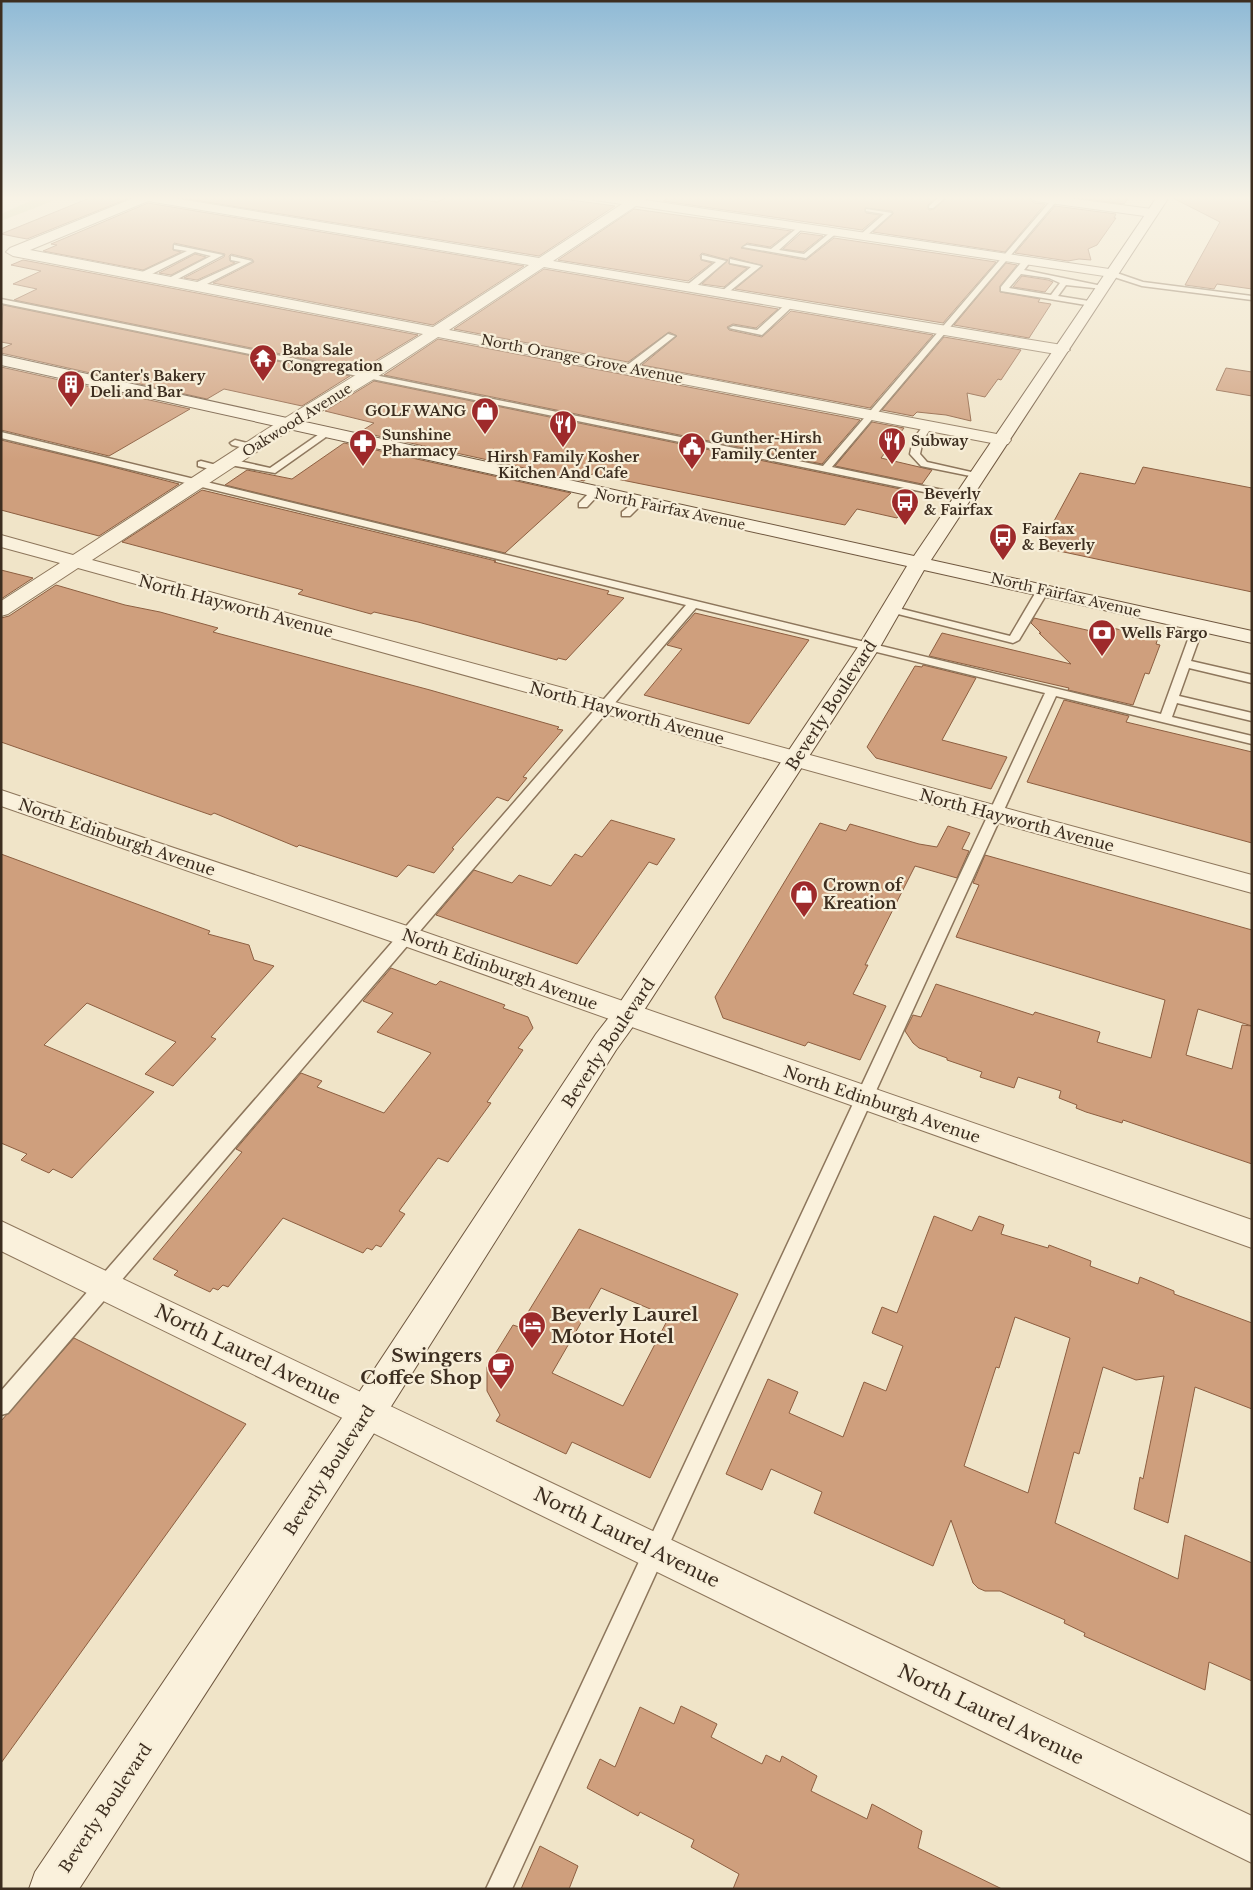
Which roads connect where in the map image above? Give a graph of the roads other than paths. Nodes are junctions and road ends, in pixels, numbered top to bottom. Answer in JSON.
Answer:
{"nodes":[{"id":1,"x":199,"y":285,"type":"edge"},
{"id":2,"x":506,"y":285,"type":"edge"},
{"id":3,"x":679,"y":285,"type":"edge"},
{"id":4,"x":734,"y":285,"type":"edge"},
{"id":5,"x":996,"y":285,"type":"edge"},
{"id":6,"x":1062,"y":285,"type":"edge"},
{"id":7,"x":1089,"y":285,"type":"edge"},
{"id":8,"x":1151,"y":285,"type":"edge"},
{"id":9,"x":1214,"y":285,"type":"edge"},
{"id":10,"x":690,"y":287,"type":"joint"},
{"id":11,"x":993,"y":287,"type":"junction"},
{"id":12,"x":1103,"y":287,"type":"joint"},
{"id":13,"x":1252,"y":291,"type":"edge"},
{"id":14,"x":725,"y":293,"type":"junction"},
{"id":15,"x":1052,"y":298,"type":"junction"},
{"id":16,"x":1252,"y":298,"type":"edge"},
{"id":17,"x":1,"y":301,"type":"edge"},
{"id":18,"x":791,"y":304,"type":"junction"},
{"id":19,"x":1092,"y":304,"type":"junction"},
{"id":20,"x":734,"y":328,"type":"dead end"},
{"id":21,"x":942,"y":329,"type":"junction"},
{"id":22,"x":436,"y":331,"type":"junction"},
{"id":23,"x":671,"y":336,"type":"dead end"},
{"id":24,"x":1062,"y":350,"type":"junction"},
{"id":25,"x":1,"y":360,"type":"edge"},
{"id":26,"x":629,"y":368,"type":"junction"},
{"id":27,"x":368,"y":376,"type":"junction"},
{"id":28,"x":873,"y":414,"type":"junction"},
{"id":29,"x":290,"y":423,"type":"junction"},
{"id":30,"x":928,"y":425,"type":"junction"},
{"id":31,"x":328,"y":432,"type":"junction"},
{"id":32,"x":1,"y":435,"type":"edge"},
{"id":33,"x":1002,"y":440,"type":"junction"},
{"id":34,"x":201,"y":464,"type":"dead end"},
{"id":35,"x":225,"y":466,"type":"junction"},
{"id":36,"x":824,"y":469,"type":"junction"},
{"id":37,"x":977,"y":476,"type":"junction"},
{"id":38,"x":198,"y":483,"type":"junction"},
{"id":39,"x":595,"y":493,"type":"junction"},
{"id":40,"x":962,"y":497,"type":"junction"},
{"id":41,"x":582,"y":505,"type":"dead end"},
{"id":42,"x":1,"y":541,"type":"edge"},
{"id":43,"x":76,"y":562,"type":"junction"},
{"id":44,"x":919,"y":563,"type":"junction"},
{"id":45,"x":1043,"y":590,"type":"junction"},
{"id":46,"x":694,"y":603,"type":"junction"},
{"id":47,"x":890,"y":609,"type":"junction"},
{"id":48,"x":1,"y":610,"type":"edge"},
{"id":49,"x":1198,"y":625,"type":"junction"},
{"id":50,"x":1252,"y":637,"type":"edge"},
{"id":51,"x":869,"y":646,"type":"junction"},
{"id":52,"x":1185,"y":663,"type":"junction"},
{"id":53,"x":1252,"y":679,"type":"edge"},
{"id":54,"x":1052,"y":692,"type":"junction"},
{"id":55,"x":1172,"y":698,"type":"junction"},
{"id":56,"x":604,"y":707,"type":"junction"},
{"id":57,"x":1252,"y":717,"type":"edge"},
{"id":58,"x":1165,"y":719,"type":"junction"},
{"id":59,"x":1252,"y":740,"type":"edge"},
{"id":60,"x":796,"y":759,"type":"junction"},
{"id":61,"x":1,"y":798,"type":"edge"},
{"id":62,"x":996,"y":814,"type":"junction"},
{"id":63,"x":1252,"y":884,"type":"edge"},
{"id":64,"x":406,"y":936,"type":"junction"},
{"id":65,"x":627,"y":1014,"type":"junction"},
{"id":66,"x":864,"y":1098,"type":"junction"},
{"id":67,"x":1252,"y":1234,"type":"edge"},
{"id":68,"x":1,"y":1235,"type":"edge"},
{"id":69,"x":105,"y":1286,"type":"junction"},
{"id":70,"x":1,"y":1406,"type":"edge"},
{"id":71,"x":367,"y":1412,"type":"junction"},
{"id":72,"x":655,"y":1551,"type":"junction"},
{"id":73,"x":1252,"y":1840,"type":"edge"},
{"id":74,"x":52,"y":1889,"type":"edge"},
{"id":75,"x":499,"y":1889,"type":"edge"}],
"edges":[{"from":1,"to":22,"type":"street","name":"North Orange Grove Avenue"},
{"from":2,"to":22,"type":"street","name":"Oakwood Avenue"},
{"from":3,"to":10,"type":"street"},
{"from":4,"to":14,"type":"lane"},
{"from":5,"to":11,"type":"lane"},
{"from":6,"to":15,"type":"lane"},
{"from":7,"to":12,"type":"lane"},
{"from":8,"to":16,"type":"lane"},
{"from":9,"to":13,"type":"lane"},
{"from":10,"to":14,"type":"street"},
{"from":11,"to":15,"type":"lane"},
{"from":11,"to":21,"type":"lane"},
{"from":12,"to":19,"type":"street","name":"Beverly Boulevard"},
{"from":14,"to":18,"type":"street"},
{"from":15,"to":19,"type":"lane"},
{"from":17,"to":27,"type":"lane"},
{"from":18,"to":20,"type":"lane"},
{"from":18,"to":21,"type":"street"},
{"from":19,"to":24,"type":"street","name":"Beverly Boulevard"},
{"from":21,"to":24,"type":"street"},
{"from":21,"to":28,"type":"lane"},
{"from":22,"to":26,"type":"street","name":"North Orange Grove Avenue"},
{"from":22,"to":27,"type":"street","name":"Oakwood Avenue"},
{"from":23,"to":26,"type":"lane"},
{"from":24,"to":33,"type":"street","name":"Beverly Boulevard"},
{"from":25,"to":29,"type":"street","name":"North Fairfax Avenue"},
{"from":26,"to":28,"type":"street","name":"North Orange Grove Avenue"},
{"from":27,"to":29,"type":"street","name":"Oakwood Avenue"},
{"from":27,"to":36,"type":"lane"},
{"from":28,"to":30,"type":"street","name":"North Orange Grove Avenue"},
{"from":28,"to":36,"type":"lane"},
{"from":29,"to":31,"type":"street","name":"North Fairfax Avenue"},
{"from":29,"to":35,"type":"street","name":"Oakwood Avenue"},
{"from":30,"to":33,"type":"street","name":"North Orange Grove Avenue"},
{"from":30,"to":37,"type":"lane"},
{"from":31,"to":35,"type":"lane"},
{"from":31,"to":39,"type":"street","name":"North Fairfax Avenue"},
{"from":32,"to":38,"type":"lane"},
{"from":33,"to":37,"type":"street","name":"Beverly Boulevard"},
{"from":34,"to":35,"type":"lane"},
{"from":35,"to":38,"type":"street","name":"Oakwood Avenue"},
{"from":36,"to":40,"type":"lane"},
{"from":37,"to":40,"type":"street","name":"Beverly Boulevard"},
{"from":38,"to":43,"type":"street","name":"Oakwood Avenue"},
{"from":38,"to":46,"type":"lane"},
{"from":39,"to":41,"type":"lane"},
{"from":39,"to":44,"type":"street","name":"North Fairfax Avenue"},
{"from":40,"to":44,"type":"street","name":"Beverly Boulevard"},
{"from":42,"to":43,"type":"street","name":"North Hayworth Avenue"},
{"from":43,"to":48,"type":"street","name":"Oakwood Avenue"},
{"from":43,"to":56,"type":"street","name":"North Hayworth Avenue"},
{"from":44,"to":45,"type":"street","name":"North Fairfax Avenue"},
{"from":44,"to":47,"type":"street","name":"Beverly Boulevard"},
{"from":45,"to":47,"type":"lane"},
{"from":45,"to":49,"type":"street","name":"North Fairfax Avenue"},
{"from":46,"to":51,"type":"lane"},
{"from":46,"to":56,"type":"lane"},
{"from":47,"to":51,"type":"street","name":"Beverly Boulevard"},
{"from":49,"to":50,"type":"street","name":"North Fairfax Avenue"},
{"from":49,"to":52,"type":"lane"},
{"from":51,"to":54,"type":"lane"},
{"from":51,"to":60,"type":"street","name":"Beverly Boulevard"},
{"from":52,"to":53,"type":"lane"},
{"from":52,"to":55,"type":"lane"},
{"from":54,"to":58,"type":"lane"},
{"from":54,"to":62,"type":"lane"},
{"from":55,"to":57,"type":"lane"},
{"from":55,"to":58,"type":"lane"},
{"from":56,"to":60,"type":"street","name":"North Hayworth Avenue"},
{"from":56,"to":64,"type":"lane"},
{"from":58,"to":59,"type":"lane"},
{"from":60,"to":62,"type":"street","name":"North Hayworth Avenue"},
{"from":60,"to":65,"type":"street","name":"Beverly Boulevard"},
{"from":61,"to":64,"type":"street","name":"North Edinburgh Avenue"},
{"from":62,"to":63,"type":"street","name":"North Hayworth Avenue"},
{"from":62,"to":66,"type":"lane"},
{"from":64,"to":65,"type":"street","name":"North Edinburgh Avenue"},
{"from":64,"to":69,"type":"lane"},
{"from":65,"to":66,"type":"street","name":"North Edinburgh Avenue"},
{"from":65,"to":71,"type":"street","name":"Beverly Boulevard"},
{"from":66,"to":67,"type":"street","name":"North Edinburgh Avenue"},
{"from":66,"to":72,"type":"lane"},
{"from":68,"to":69,"type":"street","name":"North Laurel Avenue"},
{"from":69,"to":70,"type":"lane"},
{"from":69,"to":71,"type":"street","name":"North Laurel Avenue"},
{"from":71,"to":72,"type":"street","name":"North Laurel Avenue"},
{"from":71,"to":74,"type":"street","name":"Beverly Boulevard"},
{"from":72,"to":73,"type":"street","name":"North Laurel Avenue"},
{"from":72,"to":75,"type":"lane"}]}
